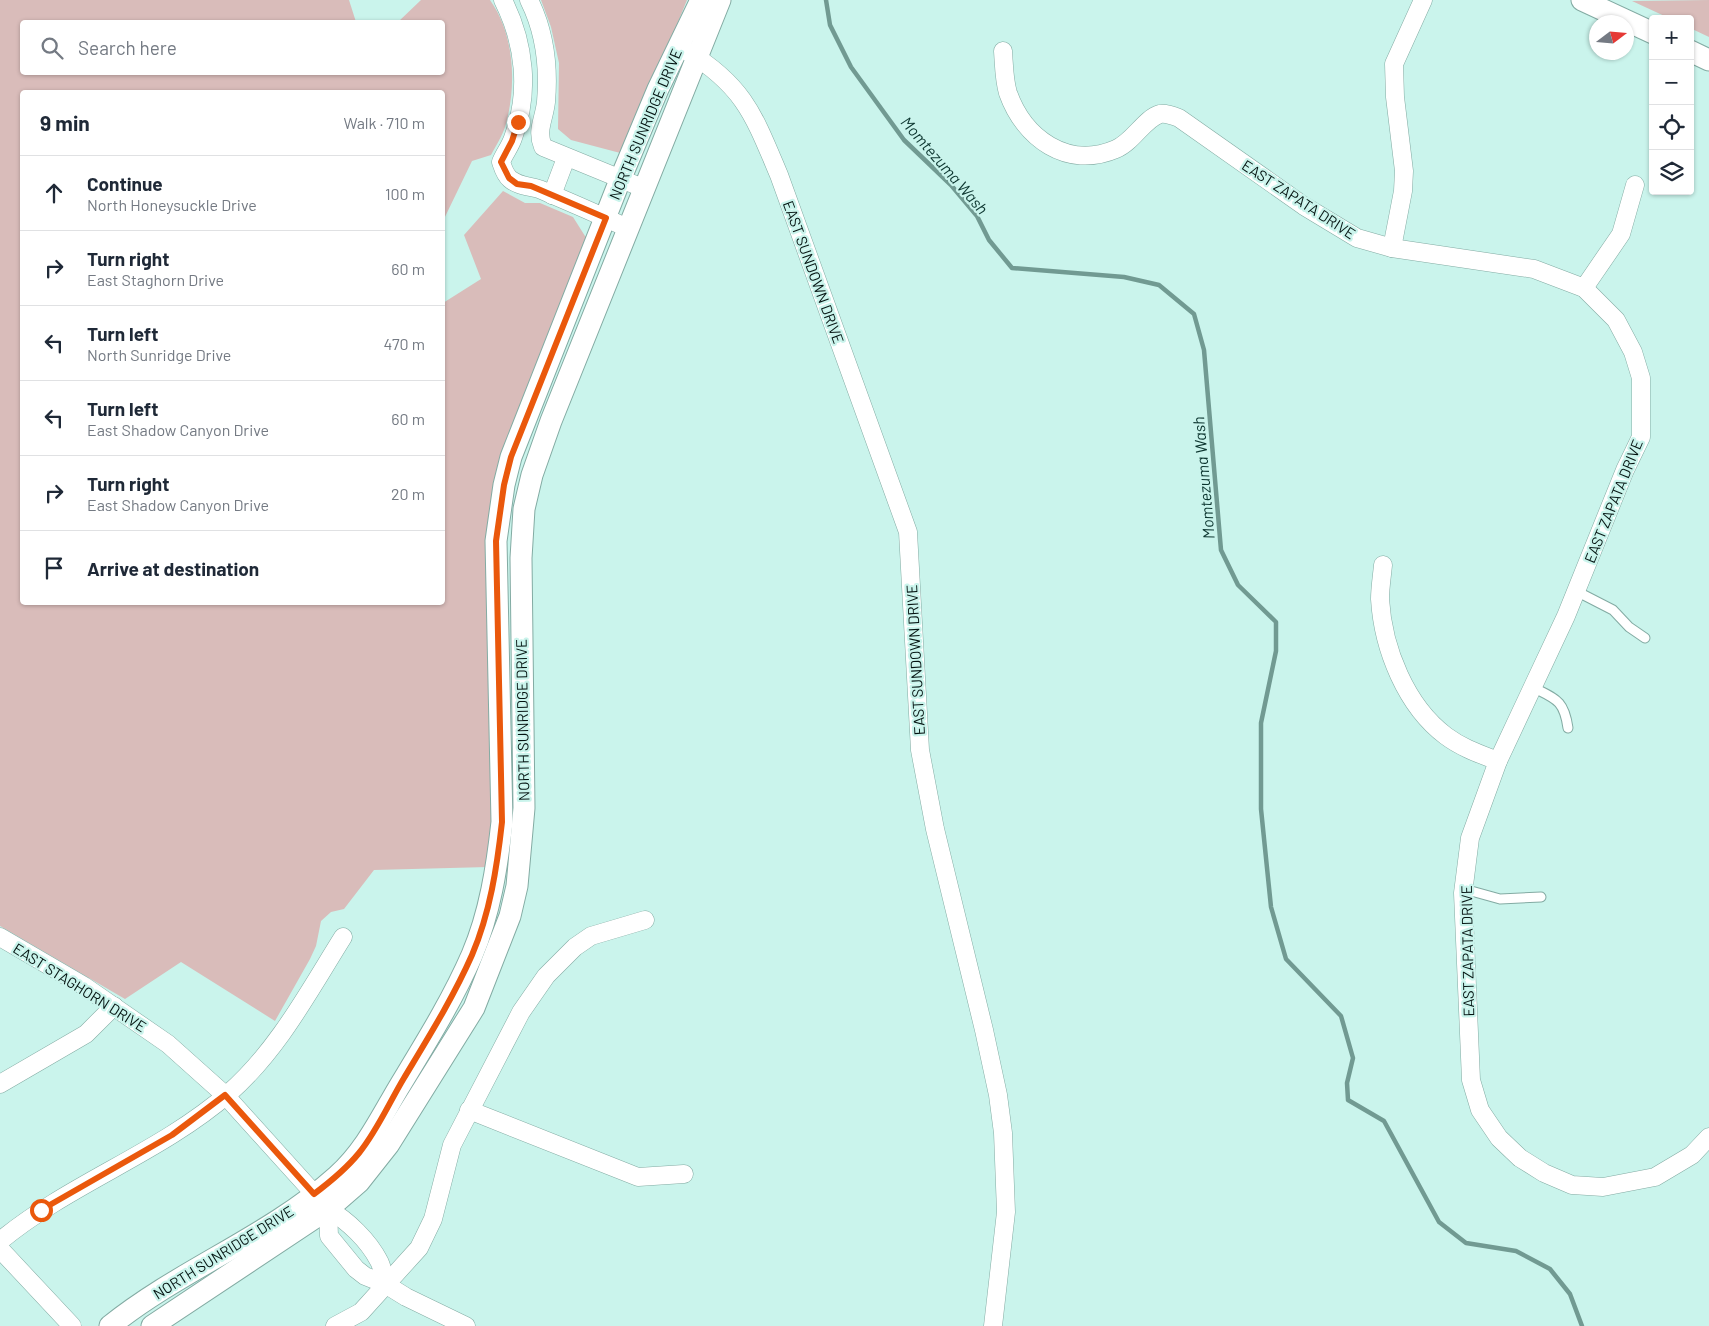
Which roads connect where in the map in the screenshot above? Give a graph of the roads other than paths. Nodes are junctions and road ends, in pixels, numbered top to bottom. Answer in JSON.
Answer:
{"nodes":[{"id":1,"x":503,"y":0,"type":"edge"},
{"id":2,"x":529,"y":0,"type":"edge"},
{"id":3,"x":701,"y":0,"type":"edge"},
{"id":4,"x":720,"y":0,"type":"edge"},
{"id":5,"x":1423,"y":0,"type":"edge"},
{"id":6,"x":1582,"y":0,"type":"edge"},
{"id":7,"x":1649,"y":31,"type":"edge"},
{"id":8,"x":688,"y":51,"type":"junction"},
{"id":9,"x":1003,"y":51,"type":"dead end"},
{"id":10,"x":1694,"y":53,"type":"edge"},
{"id":11,"x":1709,"y":60,"type":"edge"},
{"id":12,"x":515,"y":132,"type":"junction"},
{"id":13,"x":540,"y":137,"type":"junction"},
{"id":14,"x":566,"y":158,"type":"junction"},
{"id":15,"x":620,"y":180,"type":"junction"},
{"id":16,"x":1636,"y":185,"type":"dead end"},
{"id":17,"x":643,"y":188,"type":"junction"},
{"id":18,"x":552,"y":195,"type":"junction"},
{"id":19,"x":606,"y":218,"type":"junction"},
{"id":20,"x":627,"y":228,"type":"junction"},
{"id":21,"x":1392,"y":248,"type":"junction"},
{"id":22,"x":1584,"y":288,"type":"junction"},
{"id":23,"x":1383,"y":565,"type":"dead end"},
{"id":24,"x":1576,"y":591,"type":"junction"},
{"id":25,"x":1645,"y":638,"type":"dead end"},
{"id":26,"x":1532,"y":687,"type":"junction"},
{"id":27,"x":1568,"y":728,"type":"dead end"},
{"id":28,"x":1498,"y":761,"type":"junction"},
{"id":29,"x":1464,"y":889,"type":"junction"},
{"id":30,"x":1541,"y":897,"type":"dead end"},
{"id":31,"x":645,"y":920,"type":"dead end"},
{"id":32,"x":0,"y":937,"type":"edge"},
{"id":33,"x":343,"y":937,"type":"dead end"},
{"id":34,"x":114,"y":1006,"type":"junction"},
{"id":35,"x":0,"y":1084,"type":"edge"},
{"id":36,"x":225,"y":1095,"type":"junction"},
{"id":37,"x":469,"y":1110,"type":"junction"},
{"id":38,"x":1709,"y":1137,"type":"edge"},
{"id":39,"x":684,"y":1174,"type":"dead end"},
{"id":40,"x":321,"y":1202,"type":"junction"},
{"id":41,"x":363,"y":1240,"type":"junction"},
{"id":42,"x":0,"y":1241,"type":"edge"},
{"id":43,"x":0,"y":1249,"type":"edge"},
{"id":44,"x":344,"y":1255,"type":"junction"},
{"id":45,"x":385,"y":1284,"type":"junction"},
{"id":46,"x":72,"y":1326,"type":"edge"},
{"id":47,"x":110,"y":1326,"type":"edge"},
{"id":48,"x":152,"y":1326,"type":"edge"},
{"id":49,"x":335,"y":1326,"type":"edge"},
{"id":50,"x":466,"y":1326,"type":"edge"},
{"id":51,"x":993,"y":1326,"type":"edge"}],
"edges":[{"from":1,"to":12,"type":"street"},
{"from":2,"to":13,"type":"street"},
{"from":3,"to":8,"type":"street","name":"NORTH SUNRIDGE DRIVE"},
{"from":4,"to":8,"type":"street","name":"NORTH SUNRIDGE DRIVE"},
{"from":5,"to":21,"type":"street"},
{"from":6,"to":7,"type":"street"},
{"from":8,"to":15,"type":"street","name":"NORTH SUNRIDGE DRIVE"},
{"from":8,"to":17,"type":"street","name":"NORTH SUNRIDGE DRIVE"},
{"from":8,"to":51,"type":"street","name":"EAST SUNDOWN DRIVE"},
{"from":9,"to":21,"type":"street","name":"EAST ZAPATA DRIVE"},
{"from":10,"to":11,"type":"street"},
{"from":12,"to":13,"type":"street"},
{"from":12,"to":18,"type":"street"},
{"from":13,"to":14,"type":"street"},
{"from":14,"to":15,"type":"street"},
{"from":14,"to":18,"type":"street"},
{"from":15,"to":17,"type":"street"},
{"from":15,"to":19,"type":"street","name":"NORTH SUNRIDGE DRIVE"},
{"from":16,"to":22,"type":"street"},
{"from":17,"to":20,"type":"street","name":"NORTH SUNRIDGE DRIVE"},
{"from":18,"to":19,"type":"street"},
{"from":19,"to":20,"type":"street"},
{"from":19,"to":40,"type":"street","name":"NORTH SUNRIDGE DRIVE"},
{"from":20,"to":40,"type":"street","name":"NORTH SUNRIDGE DRIVE"},
{"from":21,"to":22,"type":"street","name":"EAST ZAPATA DRIVE"},
{"from":22,"to":24,"type":"street","name":"EAST ZAPATA DRIVE"},
{"from":23,"to":28,"type":"street"},
{"from":24,"to":25,"type":"lane"},
{"from":24,"to":26,"type":"street","name":"EAST ZAPATA DRIVE"},
{"from":26,"to":27,"type":"lane"},
{"from":26,"to":28,"type":"street","name":"EAST ZAPATA DRIVE"},
{"from":28,"to":29,"type":"street","name":"EAST ZAPATA DRIVE"},
{"from":29,"to":30,"type":"lane"},
{"from":29,"to":38,"type":"street","name":"EAST ZAPATA DRIVE"},
{"from":31,"to":37,"type":"street"},
{"from":32,"to":34,"type":"street","name":"EAST STAGHORN DRIVE"},
{"from":33,"to":36,"type":"street"},
{"from":34,"to":35,"type":"street"},
{"from":34,"to":36,"type":"street","name":"EAST STAGHORN DRIVE"},
{"from":36,"to":40,"type":"street","name":"EAST STAGHORN DRIVE"},
{"from":36,"to":42,"type":"street"},
{"from":37,"to":39,"type":"street"},
{"from":37,"to":45,"type":"street"},
{"from":40,"to":41,"type":"street","name":"EAST STAGHORN DRIVE"},
{"from":40,"to":44,"type":"street"},
{"from":40,"to":47,"type":"street","name":"NORTH SUNRIDGE DRIVE"},
{"from":40,"to":48,"type":"street","name":"NORTH SUNRIDGE DRIVE"},
{"from":41,"to":44,"type":"street"},
{"from":41,"to":45,"type":"street","name":"EAST STAGHORN DRIVE"},
{"from":43,"to":46,"type":"street"},
{"from":44,"to":45,"type":"street"},
{"from":45,"to":49,"type":"street"},
{"from":45,"to":50,"type":"street"}]}
